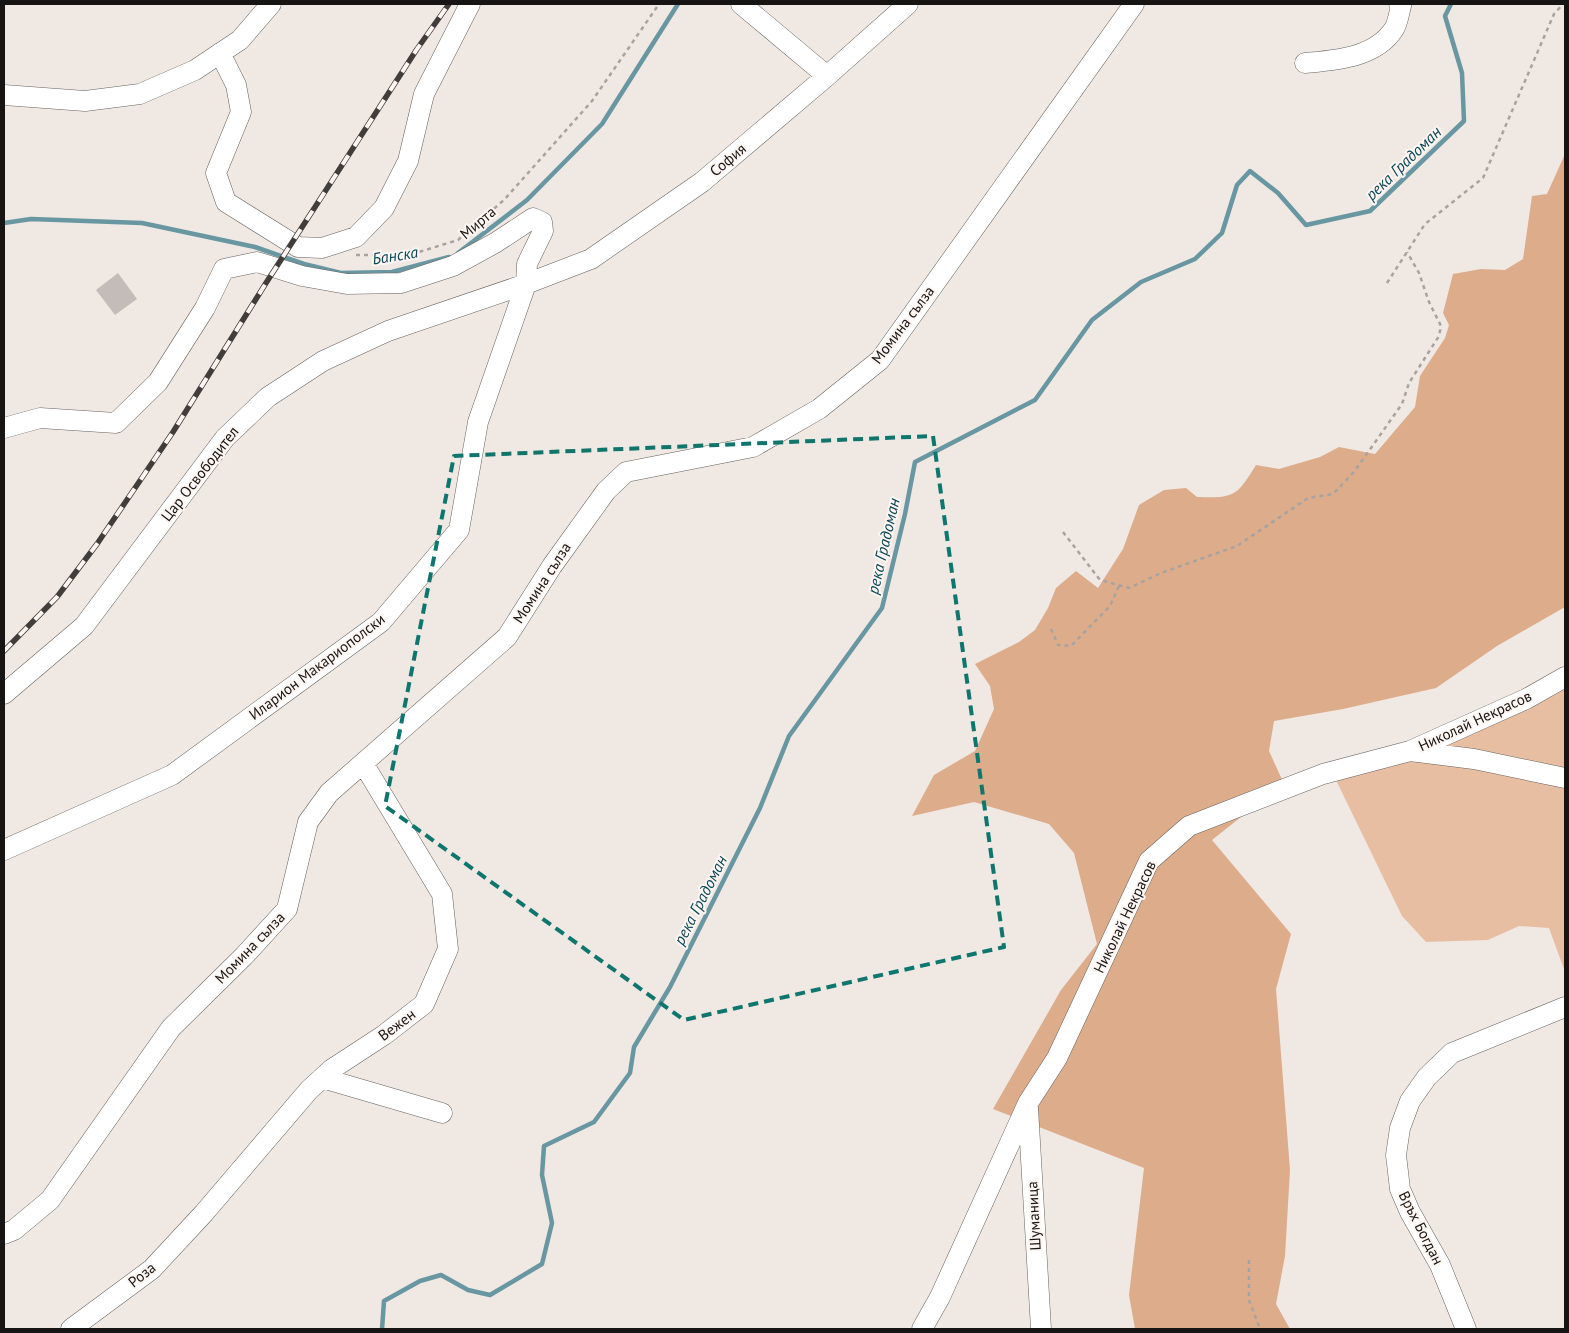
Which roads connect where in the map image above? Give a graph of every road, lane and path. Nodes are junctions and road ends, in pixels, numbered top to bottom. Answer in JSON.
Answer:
{"nodes":[{"id":1,"x":270,"y":4,"type":"edge"},
{"id":2,"x":470,"y":4,"type":"edge"},
{"id":3,"x":659,"y":4,"type":"edge"},
{"id":4,"x":742,"y":4,"type":"edge"},
{"id":5,"x":908,"y":4,"type":"edge"},
{"id":6,"x":1134,"y":4,"type":"edge"},
{"id":7,"x":1399,"y":4,"type":"edge"},
{"id":8,"x":1563,"y":4,"type":"edge"},
{"id":9,"x":220,"y":53,"type":"junction"},
{"id":10,"x":1305,"y":63,"type":"dead end"},
{"id":11,"x":827,"y":76,"type":"junction"},
{"id":12,"x":4,"y":95,"type":"edge"},
{"id":13,"x":1407,"y":252,"type":"junction"},
{"id":14,"x":354,"y":255,"type":"dead end"},
{"id":15,"x":1387,"y":283,"type":"dead end"},
{"id":16,"x":526,"y":284,"type":"junction"},
{"id":17,"x":4,"y":428,"type":"edge"},
{"id":18,"x":1063,"y":532,"type":"dead end"},
{"id":19,"x":1119,"y":586,"type":"junction"},
{"id":20,"x":1051,"y":629,"type":"dead end"},
{"id":21,"x":1565,"y":677,"type":"edge"},
{"id":22,"x":4,"y":694,"type":"edge"},
{"id":23,"x":1410,"y":751,"type":"junction"},
{"id":24,"x":363,"y":763,"type":"junction"},
{"id":25,"x":1565,"y":778,"type":"edge"},
{"id":26,"x":4,"y":850,"type":"edge"},
{"id":27,"x":1565,"y":1007,"type":"edge"},
{"id":28,"x":322,"y":1078,"type":"junction"},
{"id":29,"x":1028,"y":1103,"type":"junction"},
{"id":30,"x":442,"y":1113,"type":"dead end"},
{"id":31,"x":204,"y":1213,"type":"joint"},
{"id":32,"x":4,"y":1234,"type":"edge"},
{"id":33,"x":1249,"y":1260,"type":"dead end"},
{"id":34,"x":71,"y":1329,"type":"edge"},
{"id":35,"x":922,"y":1329,"type":"edge"},
{"id":36,"x":1041,"y":1329,"type":"edge"},
{"id":37,"x":1260,"y":1329,"type":"edge"},
{"id":38,"x":1466,"y":1329,"type":"edge"}],
"edges":[{"from":1,"to":9,"type":"street"},
{"from":2,"to":9,"type":"street"},
{"from":3,"to":14,"type":"path","name":"Мирта"},
{"from":4,"to":11,"type":"street"},
{"from":5,"to":11,"type":"street","name":"София"},
{"from":6,"to":24,"type":"street","name":"Момина сълза"},
{"from":7,"to":10,"type":"street"},
{"from":8,"to":13,"type":"path"},
{"from":9,"to":12,"type":"street"},
{"from":11,"to":16,"type":"street","name":"София"},
{"from":13,"to":15,"type":"path"},
{"from":13,"to":19,"type":"path"},
{"from":16,"to":17,"type":"street","name":"Иларион Макариополски"},
{"from":16,"to":22,"type":"street","name":"Цар Освободител"},
{"from":16,"to":26,"type":"street","name":"Иларион Макариополски"},
{"from":18,"to":19,"type":"path"},
{"from":19,"to":20,"type":"path"},
{"from":21,"to":23,"type":"street","name":"Николай Некрасов"},
{"from":23,"to":25,"type":"street"},
{"from":23,"to":29,"type":"street","name":"Николай Некрасов"},
{"from":24,"to":28,"type":"street","name":"Вежен"},
{"from":24,"to":32,"type":"street","name":"Момина сълза"},
{"from":27,"to":38,"type":"street","name":"Връх Богдан"},
{"from":28,"to":30,"type":"street"},
{"from":28,"to":31,"type":"street","name":"Вежен"},
{"from":29,"to":35,"type":"street","name":"Николай Некрасов"},
{"from":29,"to":36,"type":"street","name":"Шуманица"},
{"from":31,"to":34,"type":"street","name":"Роза"},
{"from":33,"to":37,"type":"path"}]}
